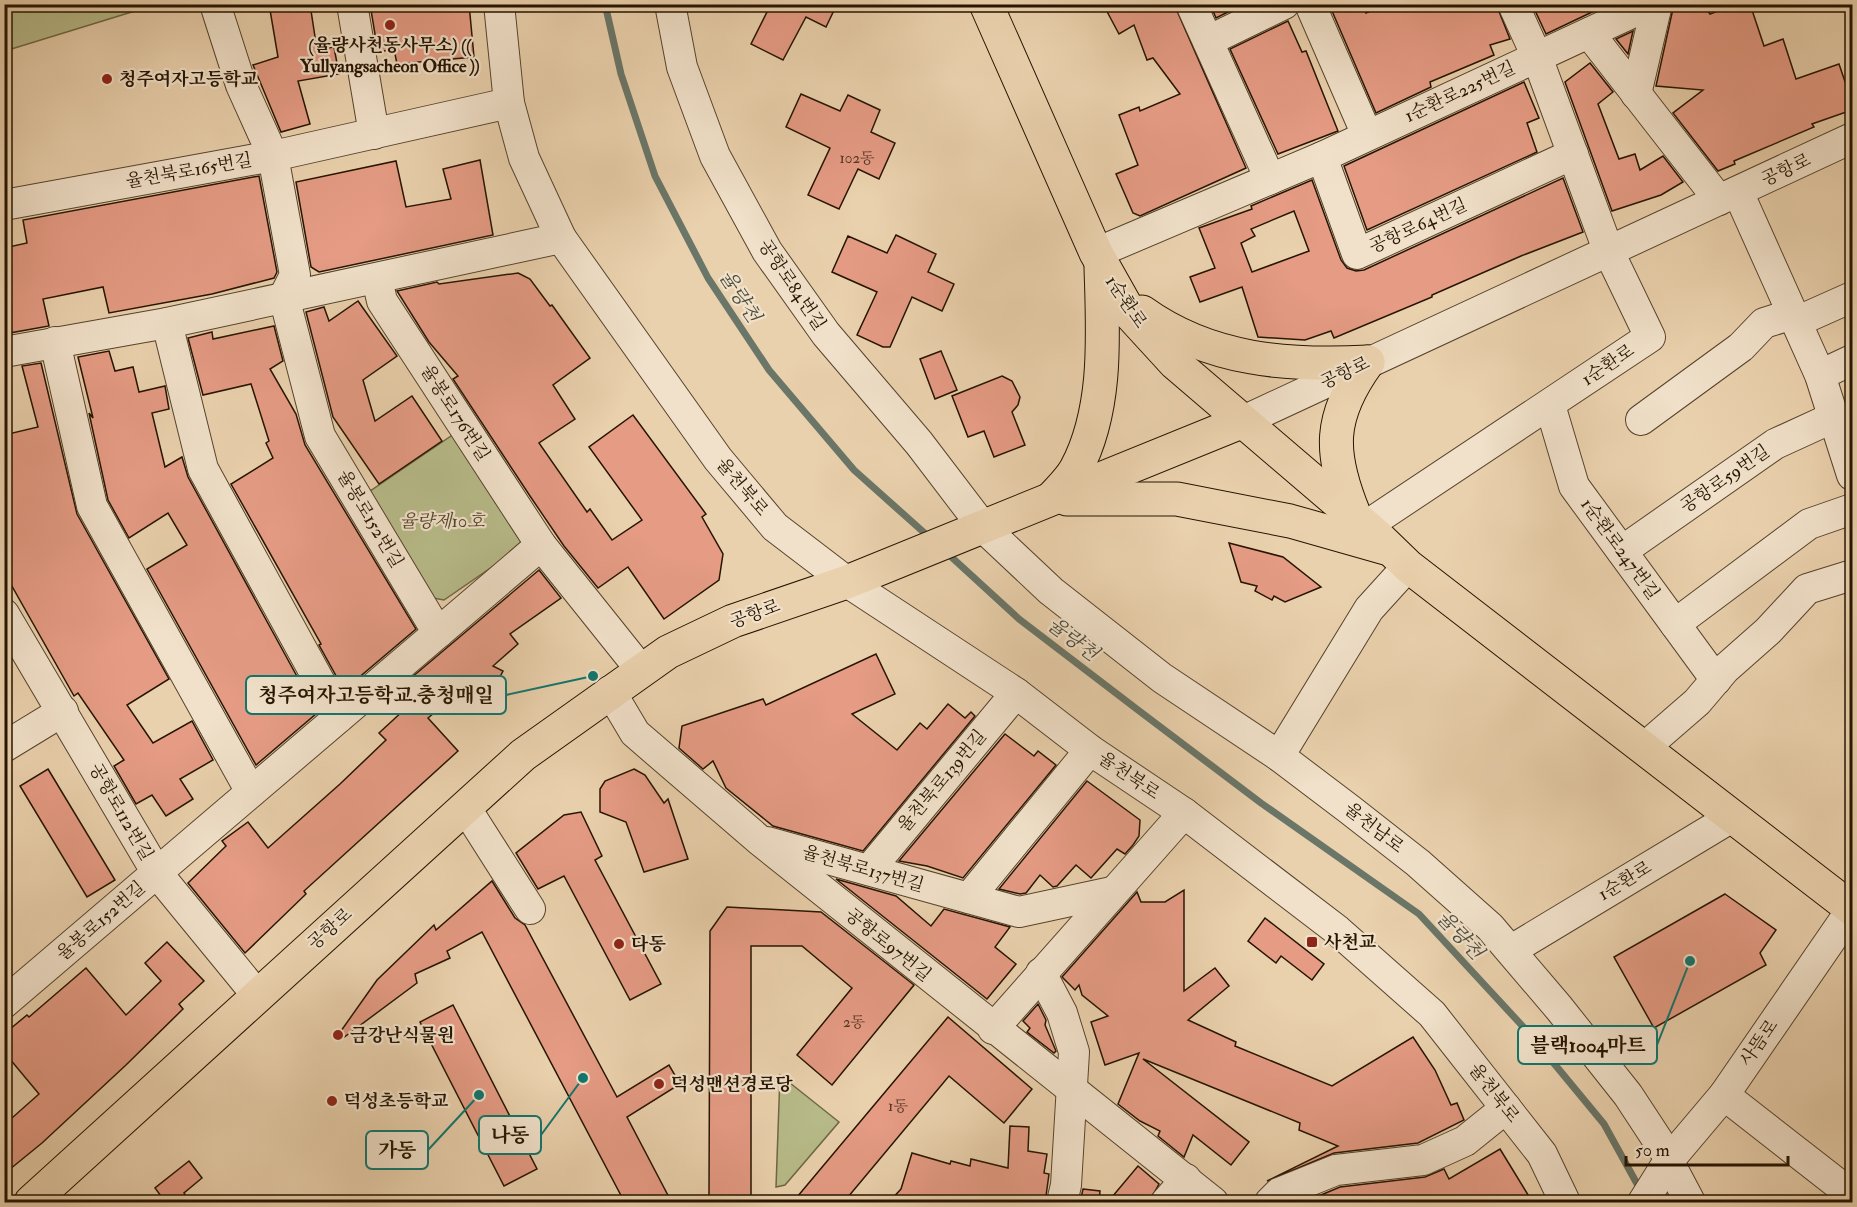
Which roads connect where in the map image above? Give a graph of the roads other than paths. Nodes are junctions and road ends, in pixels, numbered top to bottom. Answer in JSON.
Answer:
{"nodes":[{"id":1,"x":215,"y":4,"type":"edge"},
{"id":2,"x":352,"y":4,"type":"edge"},
{"id":3,"x":499,"y":4,"type":"edge"},
{"id":4,"x":670,"y":4,"type":"edge"},
{"id":5,"x":986,"y":4,"type":"edge"},
{"id":6,"x":1191,"y":4,"type":"edge"},
{"id":7,"x":1284,"y":4,"type":"edge"},
{"id":8,"x":1310,"y":4,"type":"edge"},
{"id":9,"x":1514,"y":4,"type":"edge"},
{"id":10,"x":1657,"y":4,"type":"edge"},
{"id":11,"x":1651,"y":5,"type":"edge"},
{"id":12,"x":1589,"y":33,"type":"junction"},
{"id":13,"x":1208,"y":41,"type":"junction"},
{"id":14,"x":1537,"y":57,"type":"junction"},
{"id":15,"x":1636,"y":94,"type":"junction"},
{"id":16,"x":509,"y":103,"type":"junction"},
{"id":17,"x":374,"y":134,"type":"junction"},
{"id":18,"x":1367,"y":135,"type":"junction"},
{"id":19,"x":1852,"y":138,"type":"edge"},
{"id":20,"x":1573,"y":154,"type":"junction"},
{"id":21,"x":273,"y":156,"type":"junction"},
{"id":22,"x":1322,"y":157,"type":"junction"},
{"id":23,"x":1270,"y":179,"type":"junction"},
{"id":24,"x":1728,"y":196,"type":"junction"},
{"id":25,"x":4,"y":205,"type":"edge"},
{"id":26,"x":561,"y":238,"type":"junction"},
{"id":27,"x":1608,"y":250,"type":"junction"},
{"id":28,"x":1098,"y":258,"type":"junction"},
{"id":29,"x":377,"y":279,"type":"junction"},
{"id":30,"x":284,"y":297,"type":"junction"},
{"id":31,"x":1852,"y":297,"type":"edge"},
{"id":32,"x":1795,"y":318,"type":"junction"},
{"id":33,"x":167,"y":323,"type":"junction"},
{"id":34,"x":55,"y":342,"type":"junction"},
{"id":35,"x":4,"y":352,"type":"edge"},
{"id":36,"x":1852,"y":360,"type":"edge"},
{"id":37,"x":1368,"y":362,"type":"junction"},
{"id":38,"x":1820,"y":375,"type":"junction"},
{"id":39,"x":1550,"y":405,"type":"junction"},
{"id":40,"x":1834,"y":417,"type":"junction"},
{"id":41,"x":1641,"y":420,"type":"dead end"},
{"id":42,"x":1241,"y":422,"type":"junction"},
{"id":43,"x":1852,"y":475,"type":"edge"},
{"id":44,"x":1051,"y":499,"type":"junction"},
{"id":45,"x":1852,"y":509,"type":"edge"},
{"id":46,"x":1361,"y":522,"type":"junction"},
{"id":47,"x":974,"y":530,"type":"junction"},
{"id":48,"x":541,"y":545,"type":"junction"},
{"id":49,"x":1622,"y":551,"type":"junction"},
{"id":50,"x":1400,"y":558,"type":"junction"},
{"id":51,"x":1852,"y":575,"type":"edge"},
{"id":52,"x":861,"y":576,"type":"junction"},
{"id":53,"x":4,"y":614,"type":"edge"},
{"id":54,"x":1675,"y":624,"type":"junction"},
{"id":55,"x":438,"y":633,"type":"junction"},
{"id":56,"x":641,"y":670,"type":"junction"},
{"id":57,"x":1716,"y":680,"type":"junction"},
{"id":58,"x":610,"y":691,"type":"junction"},
{"id":59,"x":1016,"y":693,"type":"junction"},
{"id":60,"x":63,"y":711,"type":"junction"},
{"id":61,"x":339,"y":717,"type":"junction"},
{"id":62,"x":4,"y":747,"type":"edge"},
{"id":63,"x":1644,"y":748,"type":"junction"},
{"id":64,"x":1090,"y":750,"type":"junction"},
{"id":65,"x":1279,"y":756,"type":"junction"},
{"id":66,"x":251,"y":792,"type":"junction"},
{"id":67,"x":465,"y":807,"type":"junction"},
{"id":68,"x":1184,"y":813,"type":"junction"},
{"id":69,"x":1732,"y":817,"type":"junction"},
{"id":70,"x":758,"y":839,"type":"junction"},
{"id":71,"x":869,"y":870,"type":"junction"},
{"id":72,"x":157,"y":873,"type":"junction"},
{"id":73,"x":1112,"y":892,"type":"junction"},
{"id":74,"x":969,"y":898,"type":"junction"},
{"id":75,"x":530,"y":909,"type":"dead end"},
{"id":76,"x":1852,"y":909,"type":"edge"},
{"id":77,"x":1518,"y":946,"type":"dead end"},
{"id":78,"x":1041,"y":973,"type":"junction"},
{"id":79,"x":257,"y":995,"type":"junction"},
{"id":80,"x":4,"y":1003,"type":"edge"},
{"id":81,"x":993,"y":1029,"type":"junction"},
{"id":82,"x":1073,"y":1093,"type":"junction"},
{"id":83,"x":1724,"y":1095,"type":"junction"},
{"id":84,"x":1506,"y":1108,"type":"junction"},
{"id":85,"x":1666,"y":1166,"type":"junction"},
{"id":86,"x":1186,"y":1179,"type":"junction"},
{"id":87,"x":1852,"y":1195,"type":"edge"},
{"id":88,"x":31,"y":1203,"type":"edge"},
{"id":89,"x":1062,"y":1203,"type":"edge"},
{"id":90,"x":1166,"y":1203,"type":"edge"},
{"id":91,"x":1213,"y":1203,"type":"edge"},
{"id":92,"x":1270,"y":1203,"type":"edge"},
{"id":93,"x":1565,"y":1203,"type":"edge"},
{"id":94,"x":1643,"y":1203,"type":"edge"},
{"id":95,"x":1690,"y":1203,"type":"edge"}],
"edges":[{"from":1,"to":21,"type":"street"},
{"from":2,"to":17,"type":"street"},
{"from":3,"to":16,"type":"street","name":"율천북로"},
{"from":4,"to":47,"type":"street","name":"공항로84번길"},
{"from":5,"to":28,"type":"main road","name":"1순환로"},
{"from":6,"to":13,"type":"street"},
{"from":7,"to":13,"type":"street"},
{"from":8,"to":18,"type":"street"},
{"from":9,"to":14,"type":"street"},
{"from":10,"to":15,"type":"street"},
{"from":11,"to":12,"type":"street","name":"1순환로225번길"},
{"from":12,"to":14,"type":"street","name":"1순환로225번길"},
{"from":12,"to":15,"type":"street"},
{"from":13,"to":23,"type":"street"},
{"from":14,"to":18,"type":"street","name":"1순환로225번길"},
{"from":14,"to":20,"type":"street"},
{"from":15,"to":24,"type":"street"},
{"from":16,"to":17,"type":"street","name":"율천북로165번길"},
{"from":16,"to":26,"type":"street","name":"율천북로"},
{"from":17,"to":21,"type":"street","name":"율천북로165번길"},
{"from":18,"to":22,"type":"street","name":"1순환로225번길"},
{"from":19,"to":24,"type":"street","name":"공항로"},
{"from":20,"to":22,"type":"street","name":"공항로64번길"},
{"from":20,"to":27,"type":"street"},
{"from":21,"to":25,"type":"street","name":"율천북로165번길"},
{"from":21,"to":30,"type":"street"},
{"from":22,"to":23,"type":"street","name":"1순환로225번길"},
{"from":23,"to":28,"type":"street","name":"1순환로225번길"},
{"from":24,"to":27,"type":"street","name":"공항로"},
{"from":24,"to":32,"type":"street"},
{"from":26,"to":29,"type":"street"},
{"from":26,"to":52,"type":"street","name":"율천북로"},
{"from":27,"to":37,"type":"street","name":"공항로"},
{"from":27,"to":39,"type":"street","name":"1순환로"},
{"from":28,"to":37,"type":"main road"},
{"from":28,"to":42,"type":"main road","name":"1순환로"},
{"from":28,"to":44,"type":"main road"},
{"from":29,"to":30,"type":"street"},
{"from":29,"to":48,"type":"street","name":"율봉로176번길"},
{"from":30,"to":33,"type":"street"},
{"from":30,"to":55,"type":"street","name":"율봉로152번길"},
{"from":31,"to":32,"type":"street"},
{"from":32,"to":38,"type":"street"},
{"from":32,"to":41,"type":"street"},
{"from":33,"to":34,"type":"street"},
{"from":33,"to":61,"type":"street"},
{"from":34,"to":35,"type":"street"},
{"from":34,"to":66,"type":"street"},
{"from":36,"to":38,"type":"street"},
{"from":37,"to":42,"type":"street","name":"공항로"},
{"from":37,"to":46,"type":"main road"},
{"from":38,"to":40,"type":"street"},
{"from":39,"to":46,"type":"street","name":"1순환로"},
{"from":39,"to":49,"type":"street","name":"1순환로247번길"},
{"from":40,"to":43,"type":"street"},
{"from":40,"to":49,"type":"street","name":"공항로59번길"},
{"from":42,"to":44,"type":"main road","name":"공항로"},
{"from":42,"to":46,"type":"main road","name":"1순환로"},
{"from":44,"to":47,"type":"main road","name":"공항로"},
{"from":44,"to":50,"type":"main road"},
{"from":45,"to":54,"type":"street"},
{"from":46,"to":50,"type":"main road","name":"1순환로"},
{"from":47,"to":52,"type":"main road","name":"공항로"},
{"from":47,"to":65,"type":"street","name":"율천남로"},
{"from":48,"to":55,"type":"street","name":"율봉로152번길"},
{"from":48,"to":56,"type":"street"},
{"from":49,"to":54,"type":"street","name":"1순환로247번길"},
{"from":50,"to":63,"type":"main road","name":"1순환로"},
{"from":50,"to":65,"type":"street"},
{"from":51,"to":57,"type":"street"},
{"from":52,"to":56,"type":"main road","name":"공항로"},
{"from":52,"to":59,"type":"street","name":"율천북로"},
{"from":53,"to":60,"type":"street","name":"공항로112번길"},
{"from":54,"to":57,"type":"street","name":"1순환로247번길"},
{"from":55,"to":61,"type":"street","name":"율봉로152번길"},
{"from":56,"to":58,"type":"main road","name":"공항로"},
{"from":57,"to":63,"type":"street"},
{"from":58,"to":67,"type":"main road","name":"공항로"},
{"from":58,"to":70,"type":"street","name":"공항로97번길"},
{"from":59,"to":64,"type":"street","name":"율천북로"},
{"from":59,"to":71,"type":"street","name":"율천북로139번길"},
{"from":60,"to":62,"type":"street"},
{"from":60,"to":72,"type":"street","name":"공항로112번길"},
{"from":61,"to":66,"type":"street","name":"율봉로152번길"},
{"from":63,"to":69,"type":"main road","name":"1순환로"},
{"from":64,"to":68,"type":"street","name":"율천북로"},
{"from":64,"to":74,"type":"street"},
{"from":65,"to":85,"type":"street","name":"율천남로"},
{"from":66,"to":72,"type":"street","name":"율봉로152번길"},
{"from":67,"to":75,"type":"street"},
{"from":67,"to":79,"type":"main road","name":"공항로"},
{"from":68,"to":73,"type":"street"},
{"from":68,"to":84,"type":"street","name":"율천북로"},
{"from":69,"to":76,"type":"main road","name":"1순환로"},
{"from":69,"to":77,"type":"street","name":"1순환로"},
{"from":70,"to":71,"type":"street","name":"율천북로137번길"},
{"from":70,"to":81,"type":"street","name":"공항로97번길"},
{"from":71,"to":74,"type":"street","name":"율천북로137번길"},
{"from":72,"to":79,"type":"street","name":"공항로112번길"},
{"from":72,"to":80,"type":"street","name":"율봉로152번길"},
{"from":73,"to":74,"type":"street","name":"율천북로137번길"},
{"from":73,"to":78,"type":"street"},
{"from":76,"to":83,"type":"street","name":"사뜸로"},
{"from":78,"to":81,"type":"street"},
{"from":78,"to":82,"type":"street"},
{"from":79,"to":88,"type":"main road","name":"공항로"},
{"from":81,"to":82,"type":"street","name":"공항로97번길"},
{"from":82,"to":86,"type":"street","name":"공항로97번길"},
{"from":82,"to":89,"type":"street"},
{"from":83,"to":85,"type":"street","name":"사뜸로"},
{"from":83,"to":87,"type":"street"},
{"from":84,"to":92,"type":"street"},
{"from":84,"to":93,"type":"street","name":"율천북로"},
{"from":85,"to":94,"type":"street","name":"사뜸로"},
{"from":85,"to":95,"type":"street","name":"율천남로"},
{"from":86,"to":90,"type":"street"},
{"from":86,"to":91,"type":"street","name":"공항로97번길"}]}
